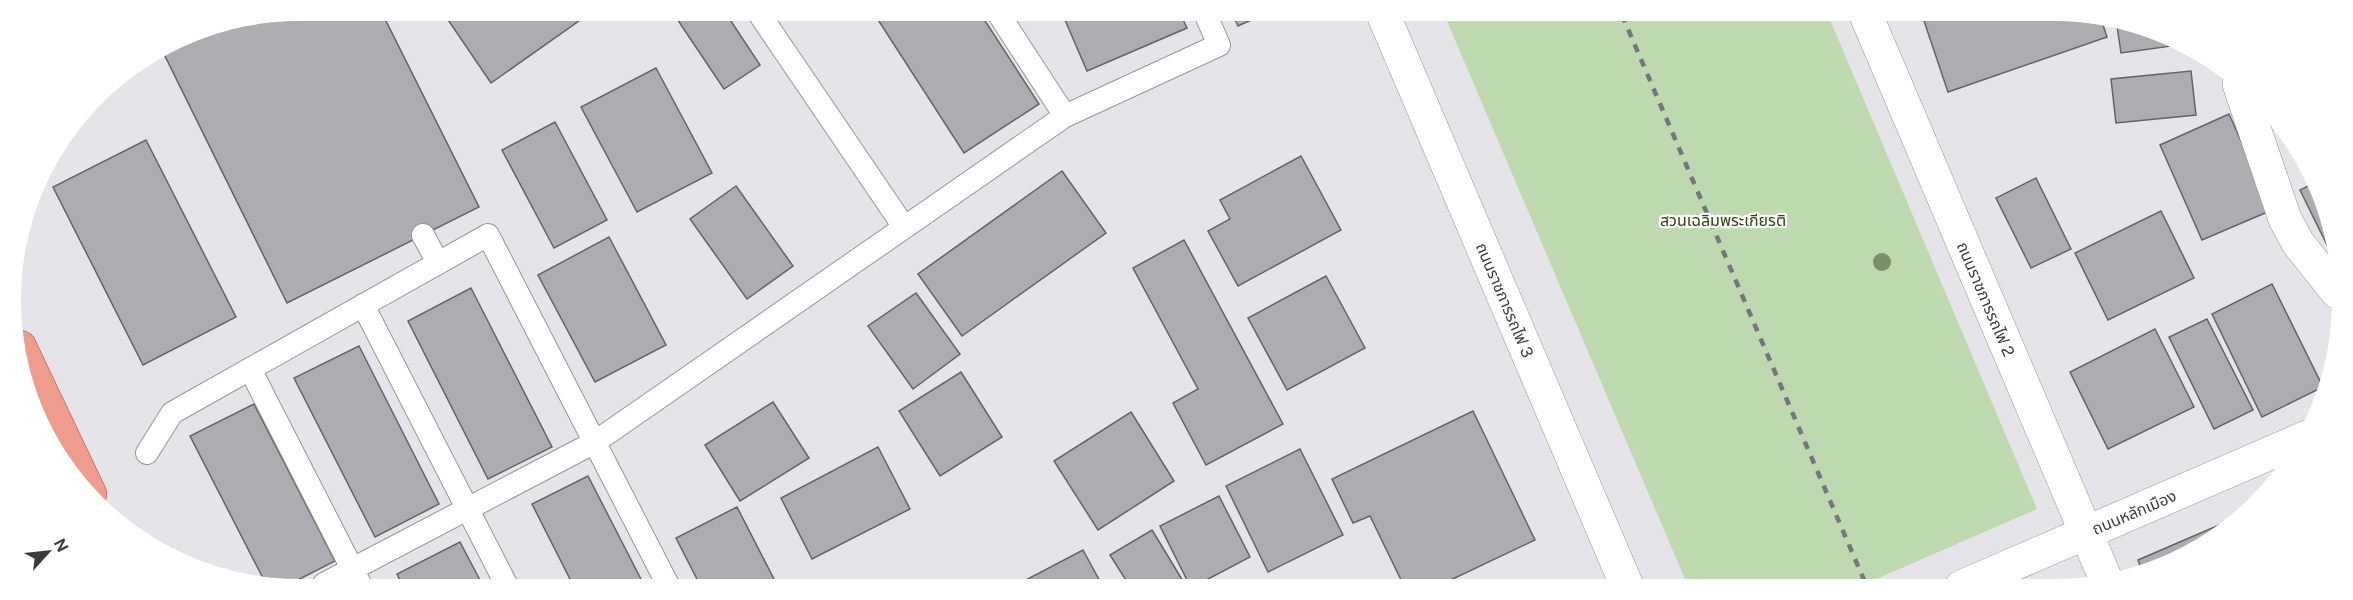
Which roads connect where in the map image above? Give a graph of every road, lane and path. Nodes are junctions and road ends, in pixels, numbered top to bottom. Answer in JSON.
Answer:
{"nodes":[{"id":1,"x":764,"y":21,"type":"edge"},
{"id":2,"x":1003,"y":21,"type":"edge"},
{"id":3,"x":1208,"y":21,"type":"edge"},
{"id":4,"x":1386,"y":21,"type":"edge"},
{"id":5,"x":1869,"y":21,"type":"edge"},
{"id":6,"x":2243,"y":96,"type":"edge"},
{"id":7,"x":1065,"y":116,"type":"junction"},
{"id":8,"x":904,"y":227,"type":"junction"},
{"id":9,"x":423,"y":235,"type":"dead end"},
{"id":10,"x":438,"y":263,"type":"junction"},
{"id":11,"x":2331,"y":285,"type":"edge"},
{"id":12,"x":363,"y":305,"type":"junction"},
{"id":13,"x":250,"y":369,"type":"junction"},
{"id":14,"x":54,"y":432,"type":"edge"},
{"id":15,"x":595,"y":442,"type":"junction"},
{"id":16,"x":2290,"y":448,"type":"edge"},
{"id":17,"x":64,"y":449,"type":"edge"},
{"id":18,"x":147,"y":453,"type":"dead end"},
{"id":19,"x":468,"y":510,"type":"junction"},
{"id":20,"x":2086,"y":533,"type":"junction"},
{"id":21,"x":2104,"y":575,"type":"edge"},
{"id":22,"x":356,"y":577,"type":"edge"},
{"id":23,"x":503,"y":579,"type":"edge"},
{"id":24,"x":665,"y":579,"type":"edge"},
{"id":25,"x":1624,"y":579,"type":"edge"},
{"id":26,"x":1980,"y":579,"type":"edge"}],
"edges":[{"from":1,"to":8,"type":"lane"},
{"from":2,"to":7,"type":"lane"},
{"from":3,"to":7,"type":"lane"},
{"from":4,"to":25,"type":"street","name":"ถนนราชการรถไฟ 3"},
{"from":5,"to":20,"type":"street","name":"ถนนราชการรถไฟ 2"},
{"from":6,"to":11,"type":"street"},
{"from":7,"to":8,"type":"lane"},
{"from":8,"to":15,"type":"lane"},
{"from":9,"to":10,"type":"lane"},
{"from":10,"to":12,"type":"lane"},
{"from":10,"to":15,"type":"lane"},
{"from":12,"to":13,"type":"lane"},
{"from":12,"to":19,"type":"lane"},
{"from":13,"to":18,"type":"lane"},
{"from":13,"to":22,"type":"lane"},
{"from":14,"to":17,"type":"main road"},
{"from":15,"to":19,"type":"lane"},
{"from":15,"to":24,"type":"lane"},
{"from":16,"to":20,"type":"street","name":"ถนนหลักเมือง"},
{"from":19,"to":22,"type":"lane"},
{"from":19,"to":23,"type":"lane"},
{"from":20,"to":21,"type":"street","name":"ถนนราชการรถไฟ 2"},
{"from":20,"to":26,"type":"street","name":"ถนนหลักเมือง"}]}
